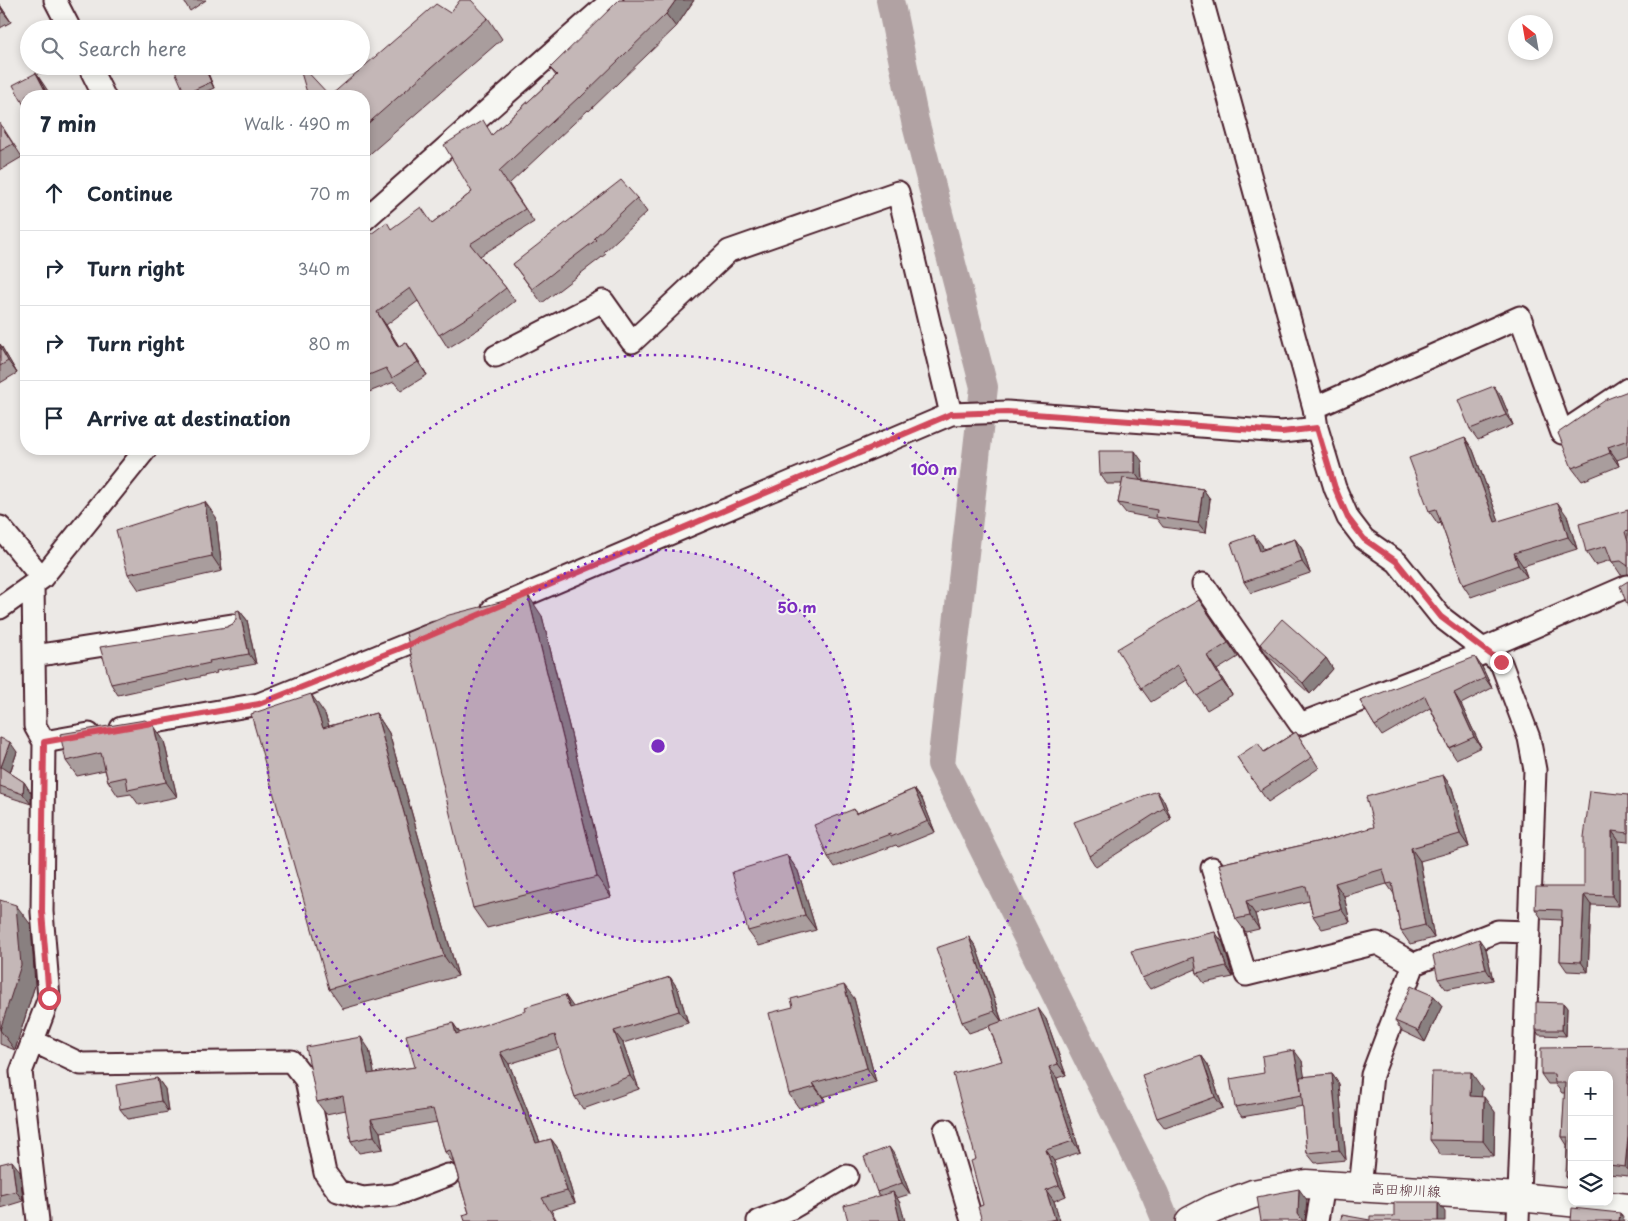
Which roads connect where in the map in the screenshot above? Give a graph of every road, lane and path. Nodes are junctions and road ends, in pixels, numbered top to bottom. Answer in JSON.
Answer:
{"nodes":[{"id":1,"x":56,"y":0,"type":"edge"},
{"id":2,"x":612,"y":0,"type":"edge"},
{"id":3,"x":1205,"y":1,"type":"edge"},
{"id":4,"x":66,"y":20,"type":"edge"},
{"id":5,"x":94,"y":75,"type":"edge"},
{"id":6,"x":101,"y":90,"type":"edge"},
{"id":7,"x":370,"y":215,"type":"edge"},
{"id":8,"x":496,"y":356,"type":"dead end"},
{"id":9,"x":1628,"y":389,"type":"edge"},
{"id":10,"x":951,"y":414,"type":"junction"},
{"id":11,"x":1315,"y":418,"type":"junction"},
{"id":12,"x":141,"y":455,"type":"edge"},
{"id":13,"x":0,"y":527,"type":"edge"},
{"id":14,"x":38,"y":581,"type":"junction"},
{"id":15,"x":1203,"y":584,"type":"dead end"},
{"id":16,"x":1628,"y":586,"type":"edge"},
{"id":17,"x":0,"y":608,"type":"edge"},
{"id":18,"x":478,"y":615,"type":"edge"},
{"id":19,"x":232,"y":625,"type":"edge"},
{"id":20,"x":451,"y":627,"type":"edge"},
{"id":21,"x":1485,"y":650,"type":"junction"},
{"id":22,"x":34,"y":656,"type":"junction"},
{"id":23,"x":44,"y":742,"type":"junction"},
{"id":24,"x":1212,"y":868,"type":"dead end"},
{"id":25,"x":1529,"y":932,"type":"junction"},
{"id":26,"x":1414,"y":964,"type":"junction"},
{"id":27,"x":33,"y":1041,"type":"junction"},
{"id":28,"x":945,"y":1130,"type":"dead end"},
{"id":29,"x":448,"y":1174,"type":"dead end"},
{"id":30,"x":847,"y":1176,"type":"dead end"},
{"id":31,"x":1323,"y":1185,"type":"junction"},
{"id":32,"x":1360,"y":1188,"type":"junction"},
{"id":33,"x":1628,"y":1208,"type":"edge"},
{"id":34,"x":1519,"y":1209,"type":"edge"},
{"id":35,"x":1202,"y":1215,"type":"edge"},
{"id":36,"x":38,"y":1221,"type":"edge"},
{"id":37,"x":758,"y":1221,"type":"edge"},
{"id":38,"x":972,"y":1221,"type":"edge"},
{"id":39,"x":1318,"y":1221,"type":"edge"}],
"edges":[{"from":1,"to":4,"type":"street"},
{"from":2,"to":7,"type":"street"},
{"from":3,"to":11,"type":"street"},
{"from":5,"to":6,"type":"street"},
{"from":8,"to":10,"type":"street"},
{"from":9,"to":11,"type":"street"},
{"from":10,"to":11,"type":"street"},
{"from":10,"to":18,"type":"street"},
{"from":11,"to":21,"type":"street"},
{"from":12,"to":14,"type":"street"},
{"from":13,"to":14,"type":"street"},
{"from":14,"to":17,"type":"street"},
{"from":14,"to":22,"type":"street"},
{"from":15,"to":21,"type":"street"},
{"from":16,"to":21,"type":"street"},
{"from":19,"to":22,"type":"street"},
{"from":20,"to":23,"type":"street"},
{"from":21,"to":25,"type":"street"},
{"from":22,"to":23,"type":"street"},
{"from":23,"to":27,"type":"street"},
{"from":24,"to":26,"type":"street"},
{"from":25,"to":26,"type":"street"},
{"from":25,"to":34,"type":"street"},
{"from":26,"to":32,"type":"street"},
{"from":27,"to":29,"type":"street"},
{"from":27,"to":36,"type":"street"},
{"from":28,"to":38,"type":"street"},
{"from":30,"to":37,"type":"street"},
{"from":31,"to":32,"type":"main road","name":"高田柳川線"},
{"from":31,"to":35,"type":"main road","name":"高田柳川線"},
{"from":31,"to":39,"type":"street"},
{"from":32,"to":34,"type":"main road","name":"高田柳川線"},
{"from":33,"to":34,"type":"main road","name":"高田柳川線"}]}
